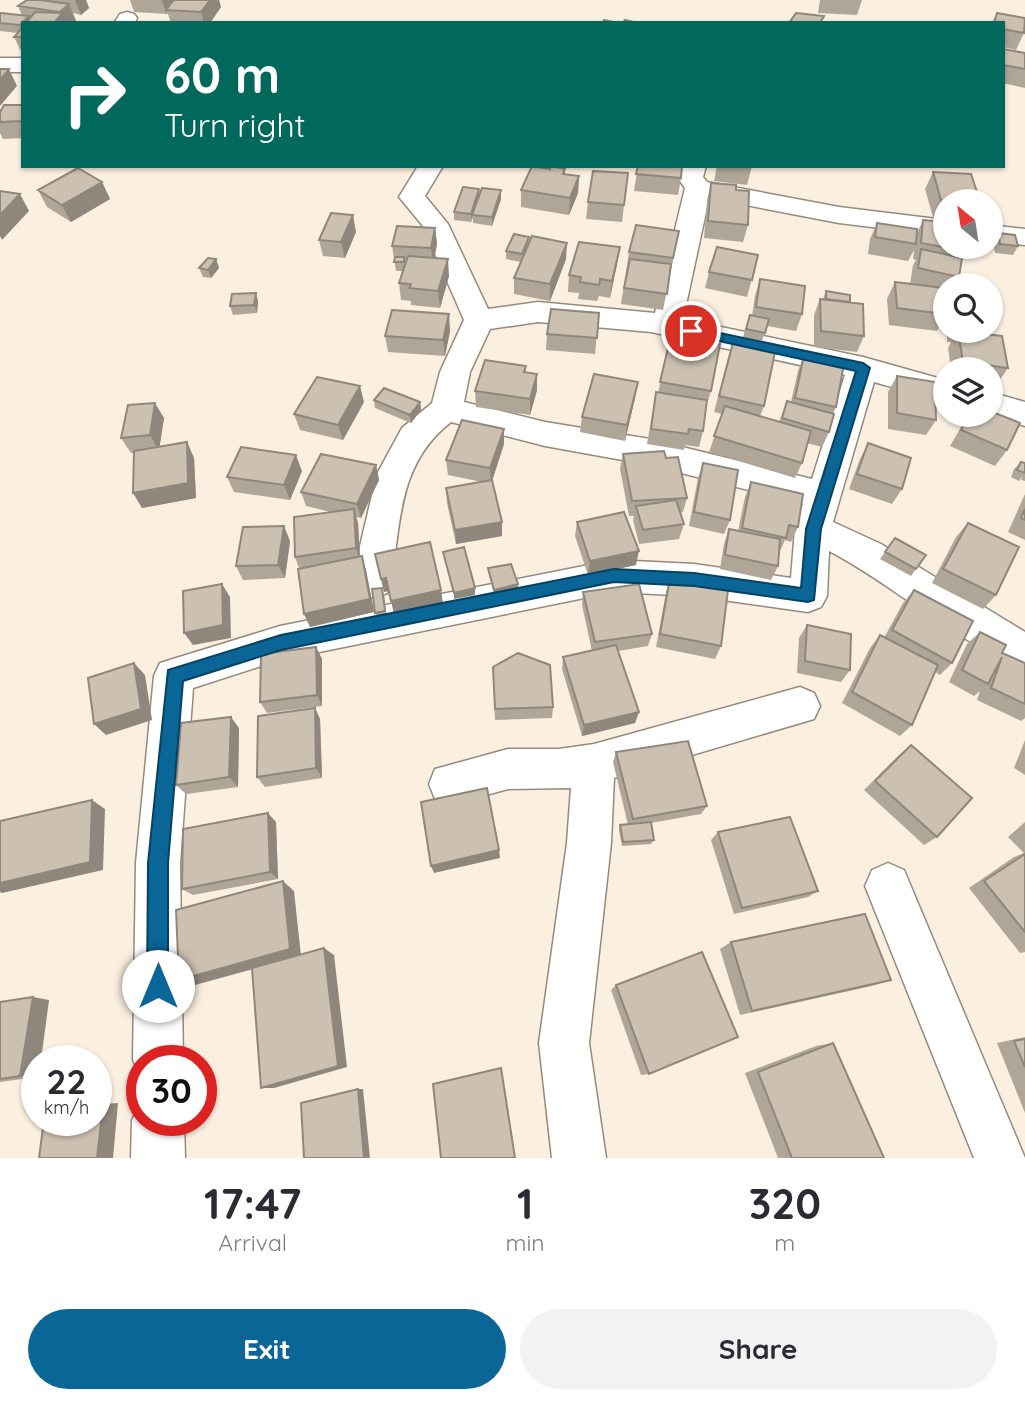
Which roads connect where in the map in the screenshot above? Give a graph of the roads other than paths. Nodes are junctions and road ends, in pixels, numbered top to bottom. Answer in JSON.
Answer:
{"nodes":[{"id":1,"x":0,"y":65,"type":"edge"},
{"id":2,"x":21,"y":65,"type":"edge"},
{"id":3,"x":430,"y":168,"type":"edge"},
{"id":4,"x":696,"y":177,"type":"edge"},
{"id":5,"x":933,"y":227,"type":"edge"},
{"id":6,"x":1003,"y":234,"type":"edge"},
{"id":7,"x":1025,"y":237,"type":"edge"},
{"id":8,"x":479,"y":320,"type":"junction"},
{"id":9,"x":667,"y":326,"type":"junction"},
{"id":10,"x":863,"y":368,"type":"junction"},
{"id":11,"x":933,"y":388,"type":"edge"},
{"id":12,"x":1003,"y":408,"type":"edge"},
{"id":13,"x":446,"y":409,"type":"junction"},
{"id":14,"x":1025,"y":414,"type":"edge"},
{"id":15,"x":819,"y":513,"type":"junction"},
{"id":16,"x":374,"y":582,"type":"dead end"},
{"id":17,"x":1025,"y":651,"type":"edge"},
{"id":18,"x":800,"y":706,"type":"dead end"},
{"id":19,"x":594,"y":764,"type":"junction"},
{"id":20,"x":450,"y":785,"type":"dead end"},
{"id":21,"x":888,"y":886,"type":"dead end"},
{"id":22,"x":158,"y":1045,"type":"edge"},
{"id":23,"x":158,"y":1136,"type":"edge"},
{"id":24,"x":158,"y":1158,"type":"edge"},
{"id":25,"x":579,"y":1158,"type":"edge"},
{"id":26,"x":1001,"y":1158,"type":"edge"}],
"edges":[{"from":1,"to":2,"type":"street"},
{"from":3,"to":8,"type":"street"},
{"from":4,"to":5,"type":"street"},
{"from":4,"to":9,"type":"street"},
{"from":6,"to":7,"type":"street"},
{"from":8,"to":9,"type":"street"},
{"from":8,"to":13,"type":"street"},
{"from":9,"to":10,"type":"street"},
{"from":10,"to":11,"type":"street"},
{"from":10,"to":15,"type":"street"},
{"from":12,"to":14,"type":"street"},
{"from":13,"to":15,"type":"street"},
{"from":13,"to":16,"type":"street"},
{"from":15,"to":17,"type":"street"},
{"from":15,"to":22,"type":"street"},
{"from":18,"to":19,"type":"street"},
{"from":19,"to":20,"type":"street"},
{"from":19,"to":25,"type":"street"},
{"from":21,"to":26,"type":"street"},
{"from":23,"to":24,"type":"street"}]}
